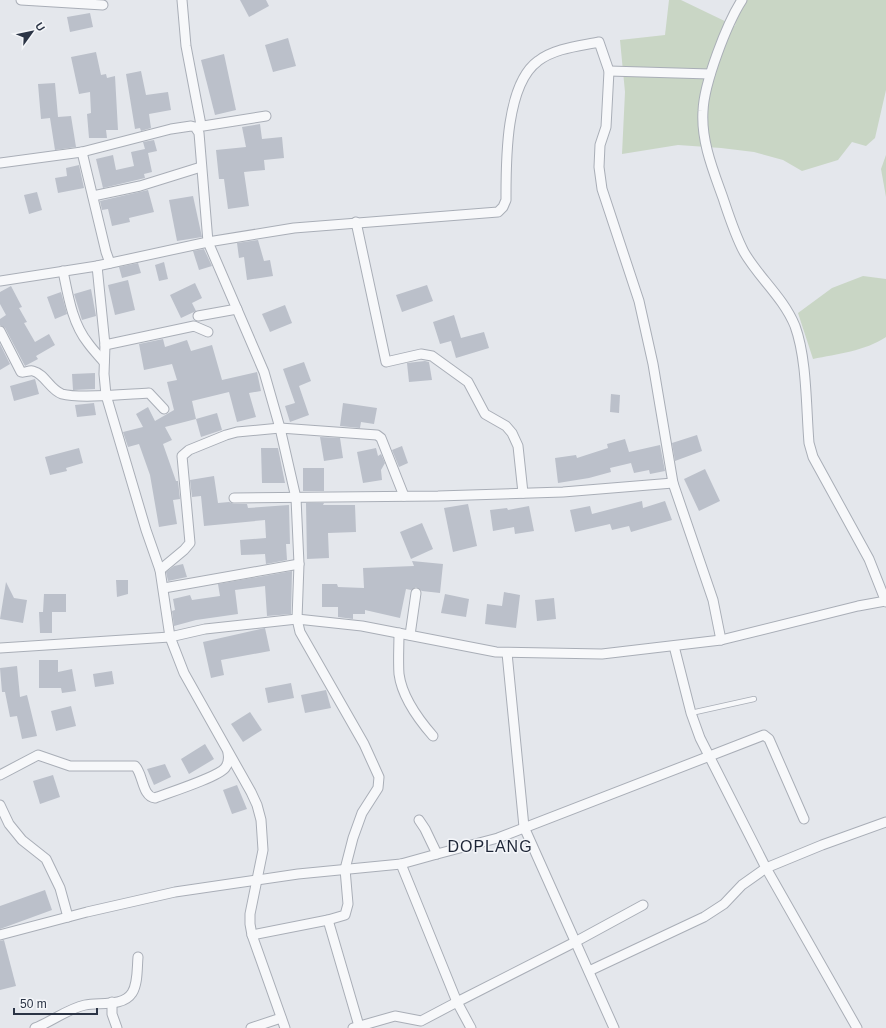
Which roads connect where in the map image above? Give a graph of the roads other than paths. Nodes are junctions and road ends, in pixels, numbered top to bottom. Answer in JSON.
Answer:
{"nodes":[{"id":1,"x":21,"y":0,"type":"edge"},
{"id":2,"x":182,"y":0,"type":"edge"},
{"id":3,"x":742,"y":0,"type":"edge"},
{"id":4,"x":103,"y":5,"type":"dead end"},
{"id":5,"x":609,"y":71,"type":"junction"},
{"id":6,"x":710,"y":74,"type":"junction"},
{"id":7,"x":266,"y":116,"type":"dead end"},
{"id":8,"x":198,"y":126,"type":"junction"},
{"id":9,"x":82,"y":152,"type":"junction"},
{"id":10,"x":0,"y":163,"type":"edge"},
{"id":11,"x":201,"y":167,"type":"junction"},
{"id":12,"x":93,"y":196,"type":"junction"},
{"id":13,"x":356,"y":222,"type":"junction"},
{"id":14,"x":208,"y":242,"type":"junction"},
{"id":15,"x":110,"y":263,"type":"junction"},
{"id":16,"x":97,"y":266,"type":"junction"},
{"id":17,"x":63,"y":271,"type":"junction"},
{"id":18,"x":0,"y":281,"type":"edge"},
{"id":19,"x":237,"y":309,"type":"junction"},
{"id":20,"x":0,"y":331,"type":"edge"},
{"id":21,"x":105,"y":345,"type":"junction"},
{"id":22,"x":104,"y":362,"type":"junction"},
{"id":23,"x":106,"y":395,"type":"junction"},
{"id":24,"x":164,"y":409,"type":"dead end"},
{"id":25,"x":280,"y":428,"type":"junction"},
{"id":26,"x":673,"y":483,"type":"junction"},
{"id":27,"x":523,"y":493,"type":"junction"},
{"id":28,"x":295,"y":495,"type":"junction"},
{"id":29,"x":404,"y":496,"type":"junction"},
{"id":30,"x":234,"y":498,"type":"dead end"},
{"id":31,"x":299,"y":564,"type":"junction"},
{"id":32,"x":160,"y":570,"type":"junction"},
{"id":33,"x":164,"y":588,"type":"junction"},
{"id":34,"x":416,"y":593,"type":"dead end"},
{"id":35,"x":886,"y":601,"type":"edge"},
{"id":36,"x":297,"y":619,"type":"junction"},
{"id":37,"x":399,"y":633,"type":"junction"},
{"id":38,"x":410,"y":635,"type":"junction"},
{"id":39,"x":170,"y":638,"type":"junction"},
{"id":40,"x":721,"y":640,"type":"junction"},
{"id":41,"x":674,"y":646,"type":"junction"},
{"id":42,"x":0,"y":648,"type":"edge"},
{"id":43,"x":507,"y":653,"type":"junction"},
{"id":44,"x":754,"y":699,"type":"dead end"},
{"id":45,"x":691,"y":713,"type":"junction"},
{"id":46,"x":433,"y":736,"type":"dead end"},
{"id":47,"x":228,"y":753,"type":"junction"},
{"id":48,"x":709,"y":755,"type":"junction"},
{"id":49,"x":0,"y":774,"type":"edge"},
{"id":50,"x":0,"y":804,"type":"edge"},
{"id":51,"x":804,"y":819,"type":"dead end"},
{"id":52,"x":419,"y":820,"type":"dead end"},
{"id":53,"x":886,"y":822,"type":"edge"},
{"id":54,"x":524,"y":827,"type":"junction"},
{"id":55,"x":437,"y":854,"type":"junction"},
{"id":56,"x":401,"y":864,"type":"junction"},
{"id":57,"x":766,"y":868,"type":"junction"},
{"id":58,"x":345,"y":869,"type":"junction"},
{"id":59,"x":257,"y":880,"type":"junction"},
{"id":60,"x":642,"y":905,"type":"dead end"},
{"id":61,"x":68,"y":917,"type":"junction"},
{"id":62,"x":328,"y":920,"type":"junction"},
{"id":63,"x":0,"y":935,"type":"edge"},
{"id":64,"x":252,"y":935,"type":"junction"},
{"id":65,"x":575,"y":942,"type":"junction"},
{"id":66,"x":138,"y":957,"type":"dead end"},
{"id":67,"x":589,"y":971,"type":"junction"},
{"id":68,"x":112,"y":1002,"type":"junction"},
{"id":69,"x":457,"y":1002,"type":"junction"},
{"id":70,"x":281,"y":1018,"type":"junction"},
{"id":71,"x":356,"y":1027,"type":"edge"},
{"id":72,"x":35,"y":1028,"type":"edge"},
{"id":73,"x":117,"y":1028,"type":"edge"},
{"id":74,"x":251,"y":1028,"type":"edge"},
{"id":75,"x":285,"y":1028,"type":"edge"},
{"id":76,"x":471,"y":1028,"type":"edge"},
{"id":77,"x":614,"y":1028,"type":"edge"},
{"id":78,"x":857,"y":1028,"type":"edge"}],
"edges":[{"from":1,"to":4,"type":"street"},
{"from":2,"to":8,"type":"street"},
{"from":3,"to":6,"type":"street"},
{"from":5,"to":6,"type":"street"},
{"from":5,"to":13,"type":"street"},
{"from":5,"to":26,"type":"street"},
{"from":6,"to":35,"type":"street"},
{"from":7,"to":8,"type":"street"},
{"from":8,"to":9,"type":"street"},
{"from":8,"to":11,"type":"street"},
{"from":9,"to":10,"type":"street"},
{"from":9,"to":12,"type":"street"},
{"from":11,"to":12,"type":"street"},
{"from":11,"to":14,"type":"street"},
{"from":12,"to":15,"type":"street"},
{"from":13,"to":14,"type":"street"},
{"from":13,"to":27,"type":"street"},
{"from":14,"to":15,"type":"street"},
{"from":14,"to":19,"type":"street"},
{"from":15,"to":16,"type":"street"},
{"from":16,"to":17,"type":"street"},
{"from":16,"to":21,"type":"street"},
{"from":17,"to":18,"type":"street"},
{"from":17,"to":22,"type":"street"},
{"from":19,"to":21,"type":"street"},
{"from":19,"to":25,"type":"street"},
{"from":20,"to":23,"type":"street"},
{"from":21,"to":22,"type":"street"},
{"from":22,"to":23,"type":"street"},
{"from":23,"to":24,"type":"street"},
{"from":23,"to":32,"type":"street"},
{"from":25,"to":28,"type":"street"},
{"from":25,"to":29,"type":"street"},
{"from":25,"to":32,"type":"street"},
{"from":26,"to":27,"type":"street"},
{"from":26,"to":40,"type":"street"},
{"from":27,"to":29,"type":"street"},
{"from":28,"to":29,"type":"street"},
{"from":28,"to":30,"type":"street"},
{"from":28,"to":31,"type":"street"},
{"from":31,"to":33,"type":"street"},
{"from":31,"to":36,"type":"street"},
{"from":32,"to":33,"type":"street"},
{"from":33,"to":39,"type":"street"},
{"from":34,"to":38,"type":"street"},
{"from":35,"to":40,"type":"street"},
{"from":36,"to":37,"type":"street"},
{"from":36,"to":39,"type":"street"},
{"from":36,"to":58,"type":"street"},
{"from":37,"to":38,"type":"street"},
{"from":37,"to":46,"type":"street"},
{"from":38,"to":43,"type":"street"},
{"from":39,"to":42,"type":"street"},
{"from":39,"to":47,"type":"street"},
{"from":40,"to":41,"type":"street"},
{"from":41,"to":43,"type":"street"},
{"from":41,"to":45,"type":"street"},
{"from":43,"to":54,"type":"street"},
{"from":44,"to":45,"type":"lane"},
{"from":45,"to":48,"type":"street"},
{"from":47,"to":49,"type":"street"},
{"from":47,"to":59,"type":"street"},
{"from":48,"to":51,"type":"street"},
{"from":48,"to":54,"type":"street"},
{"from":48,"to":57,"type":"street"},
{"from":50,"to":61,"type":"street"},
{"from":52,"to":55,"type":"street"},
{"from":53,"to":57,"type":"street"},
{"from":54,"to":55,"type":"street"},
{"from":54,"to":65,"type":"street"},
{"from":55,"to":56,"type":"street"},
{"from":56,"to":58,"type":"street"},
{"from":56,"to":69,"type":"street"},
{"from":57,"to":67,"type":"street"},
{"from":57,"to":78,"type":"street"},
{"from":58,"to":59,"type":"street"},
{"from":58,"to":62,"type":"street"},
{"from":59,"to":61,"type":"street"},
{"from":59,"to":64,"type":"street"},
{"from":60,"to":65,"type":"street"},
{"from":61,"to":63,"type":"street"},
{"from":62,"to":64,"type":"street"},
{"from":62,"to":71,"type":"street"},
{"from":64,"to":70,"type":"street"},
{"from":65,"to":67,"type":"street"},
{"from":65,"to":69,"type":"street"},
{"from":66,"to":68,"type":"street"},
{"from":67,"to":77,"type":"street"},
{"from":68,"to":72,"type":"street"},
{"from":68,"to":73,"type":"street"},
{"from":69,"to":71,"type":"street"},
{"from":69,"to":76,"type":"street"},
{"from":70,"to":74,"type":"street"},
{"from":70,"to":75,"type":"street"}]}
